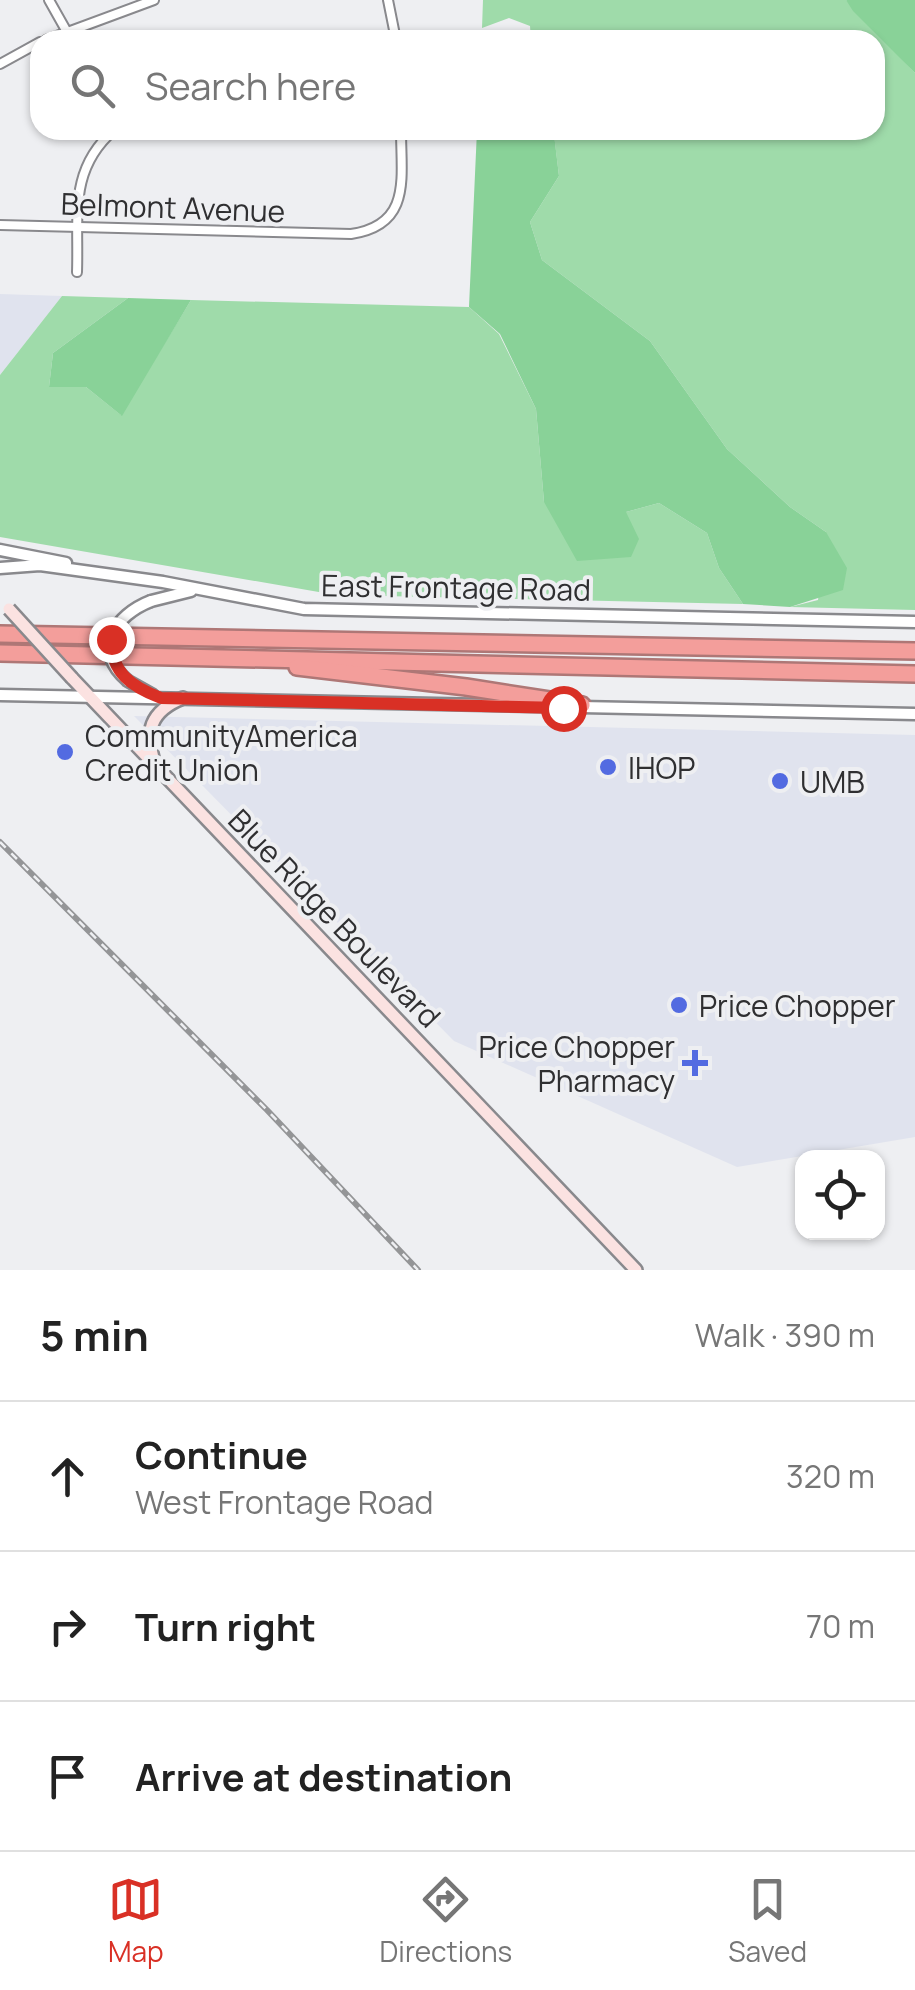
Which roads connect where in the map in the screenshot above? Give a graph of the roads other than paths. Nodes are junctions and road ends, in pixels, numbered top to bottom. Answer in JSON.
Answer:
{"nodes":[{"id":1,"x":50,"y":0,"type":"edge"},
{"id":2,"x":154,"y":0,"type":"edge"},
{"id":3,"x":388,"y":0,"type":"edge"},
{"id":4,"x":65,"y":30,"type":"edge"},
{"id":5,"x":72,"y":30,"type":"edge"},
{"id":6,"x":394,"y":30,"type":"edge"},
{"id":7,"x":30,"y":48,"type":"edge"},
{"id":8,"x":0,"y":64,"type":"edge"},
{"id":9,"x":102,"y":140,"type":"edge"},
{"id":10,"x":402,"y":140,"type":"edge"},
{"id":11,"x":0,"y":225,"type":"edge"},
{"id":12,"x":78,"y":227,"type":"junction"},
{"id":13,"x":77,"y":272,"type":"dead end"},
{"id":14,"x":0,"y":550,"type":"edge"},
{"id":15,"x":0,"y":568,"type":"edge"},
{"id":16,"x":90,"y":574,"type":"junction"},
{"id":17,"x":196,"y":590,"type":"junction"},
{"id":18,"x":5,"y":604,"type":"edge"},
{"id":19,"x":915,"y":622,"type":"edge"},
{"id":20,"x":0,"y":634,"type":"edge"},
{"id":21,"x":915,"y":651,"type":"edge"},
{"id":22,"x":0,"y":653,"type":"edge"},
{"id":23,"x":244,"y":658,"type":"junction"},
{"id":24,"x":915,"y":674,"type":"edge"},
{"id":25,"x":0,"y":695,"type":"edge"},
{"id":26,"x":90,"y":698,"type":"junction"},
{"id":27,"x":161,"y":698,"type":"junction"},
{"id":28,"x":182,"y":698,"type":"junction"},
{"id":29,"x":582,"y":706,"type":"junction"},
{"id":30,"x":915,"y":714,"type":"edge"},
{"id":31,"x":157,"y":768,"type":"junction"},
{"id":32,"x":636,"y":1270,"type":"edge"}],
"edges":[{"from":1,"to":4,"type":"street"},
{"from":2,"to":5,"type":"street"},
{"from":3,"to":6,"type":"street"},
{"from":7,"to":8,"type":"street"},
{"from":9,"to":12,"type":"street"},
{"from":10,"to":12,"type":"street","name":"Belmont Avenue"},
{"from":11,"to":12,"type":"street","name":"Belmont Avenue"},
{"from":12,"to":13,"type":"street"},
{"from":14,"to":16,"type":"street"},
{"from":15,"to":16,"type":"street","name":"East Frontage Road"},
{"from":16,"to":17,"type":"street","name":"East Frontage Road"},
{"from":17,"to":19,"type":"street","name":"East Frontage Road"},
{"from":17,"to":27,"type":"street","bridge":true},
{"from":18,"to":26,"type":"main road","name":"Blue Ridge Boulevard","bridge":true},
{"from":20,"to":21,"type":"highway"},
{"from":22,"to":23,"type":"highway"},
{"from":23,"to":24,"type":"highway"},
{"from":23,"to":29,"type":"highway"},
{"from":25,"to":26,"type":"street"},
{"from":26,"to":27,"type":"street"},
{"from":26,"to":31,"type":"main road","name":"Blue Ridge Boulevard"},
{"from":27,"to":28,"type":"street"},
{"from":28,"to":29,"type":"street"},
{"from":28,"to":31,"type":"main road"},
{"from":29,"to":30,"type":"street"},
{"from":31,"to":32,"type":"main road","name":"Blue Ridge Boulevard"}]}
